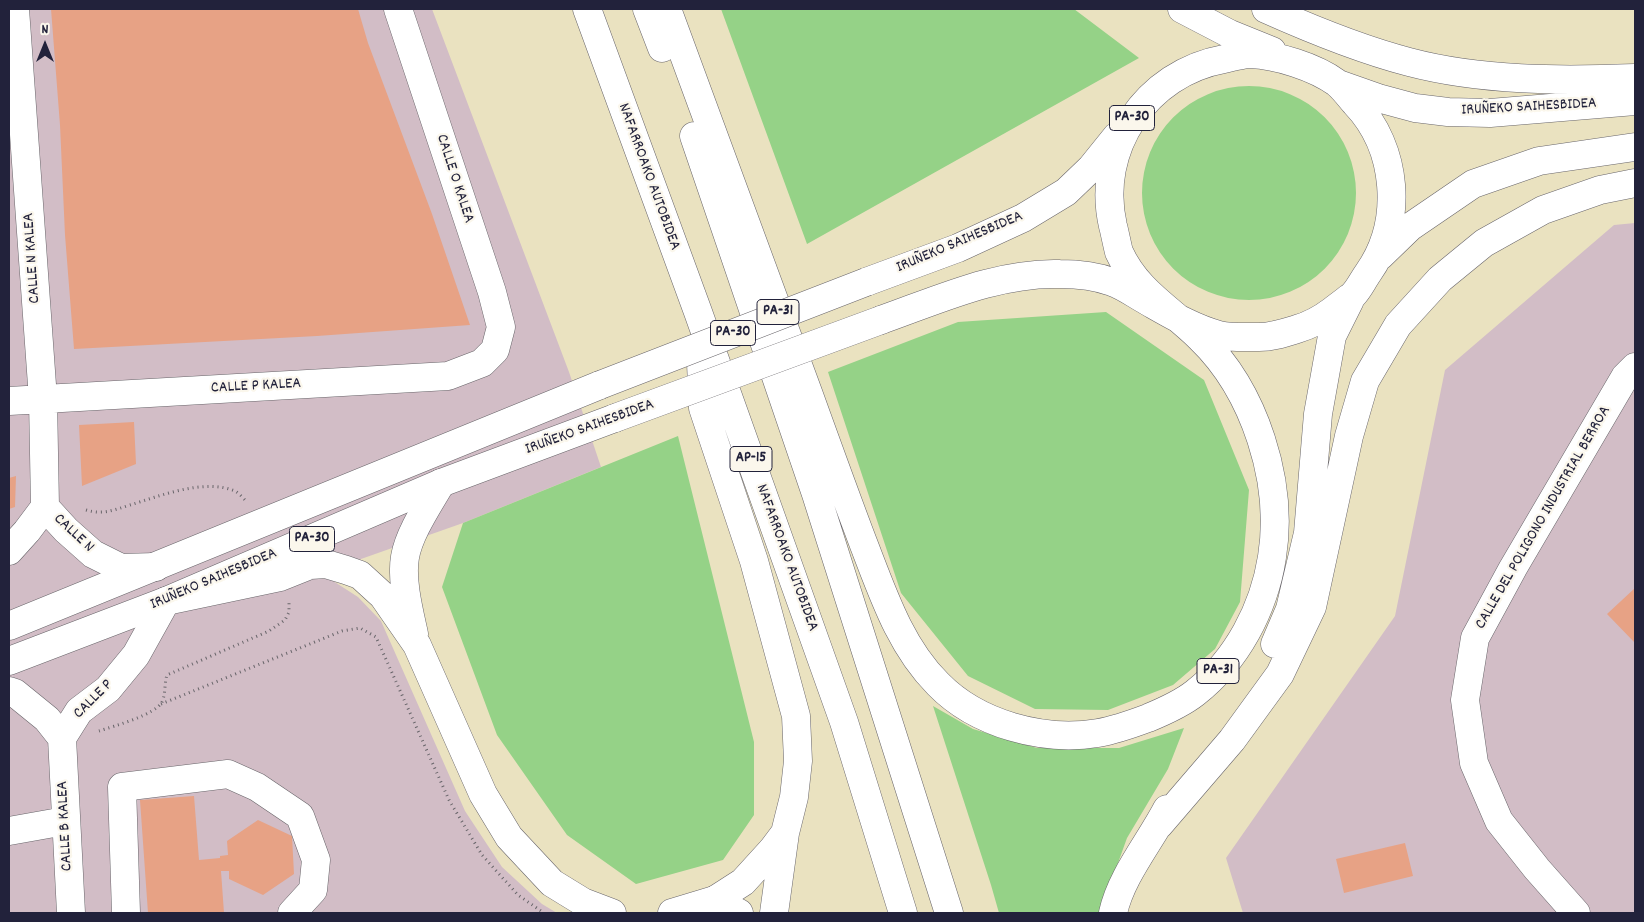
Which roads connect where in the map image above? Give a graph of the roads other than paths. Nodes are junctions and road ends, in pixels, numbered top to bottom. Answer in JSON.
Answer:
{"nodes":[{"id":1,"x":15,"y":9,"type":"edge"},
{"id":2,"x":398,"y":9,"type":"edge"},
{"id":3,"x":587,"y":9,"type":"edge"},
{"id":4,"x":647,"y":9,"type":"edge"},
{"id":5,"x":667,"y":9,"type":"edge"},
{"id":6,"x":1182,"y":9,"type":"edge"},
{"id":7,"x":1266,"y":9,"type":"edge"},
{"id":8,"x":1294,"y":61,"type":"junction"},
{"id":9,"x":1635,"y":78,"type":"edge"},
{"id":10,"x":1336,"y":83,"type":"junction"},
{"id":11,"x":1635,"y":101,"type":"edge"},
{"id":12,"x":1131,"y":118,"type":"junction"},
{"id":13,"x":1635,"y":147,"type":"edge"},
{"id":14,"x":1635,"y":183,"type":"edge"},
{"id":15,"x":1380,"y":256,"type":"junction"},
{"id":16,"x":1353,"y":296,"type":"junction"},
{"id":17,"x":698,"y":312,"type":"junction"},
{"id":18,"x":1178,"y":319,"type":"junction"},
{"id":19,"x":495,"y":350,"type":"joint"},
{"id":20,"x":1635,"y":367,"type":"edge"},
{"id":21,"x":43,"y":399,"type":"junction"},
{"id":22,"x":9,"y":401,"type":"edge"},
{"id":23,"x":440,"y":484,"type":"junction"},
{"id":24,"x":45,"y":507,"type":"junction"},
{"id":25,"x":9,"y":551,"type":"edge"},
{"id":26,"x":157,"y":567,"type":"junction"},
{"id":27,"x":166,"y":601,"type":"junction"},
{"id":28,"x":9,"y":626,"type":"edge"},
{"id":29,"x":417,"y":645,"type":"junction"},
{"id":30,"x":9,"y":661,"type":"edge"},
{"id":31,"x":9,"y":691,"type":"edge"},
{"id":32,"x":62,"y":738,"type":"junction"},
{"id":33,"x":65,"y":821,"type":"junction"},
{"id":34,"x":1159,"y":825,"type":"junction"},
{"id":35,"x":9,"y":832,"type":"edge"},
{"id":36,"x":785,"y":833,"type":"junction"},
{"id":37,"x":715,"y":900,"type":"junction"},
{"id":38,"x":71,"y":913,"type":"edge"},
{"id":39,"x":126,"y":913,"type":"edge"},
{"id":40,"x":292,"y":913,"type":"edge"},
{"id":41,"x":612,"y":913,"type":"edge"},
{"id":42,"x":672,"y":913,"type":"edge"},
{"id":43,"x":739,"y":913,"type":"edge"},
{"id":44,"x":774,"y":913,"type":"edge"},
{"id":45,"x":903,"y":913,"type":"edge"},
{"id":46,"x":949,"y":913,"type":"edge"},
{"id":47,"x":1113,"y":913,"type":"edge"},
{"id":48,"x":1576,"y":913,"type":"edge"}],
"edges":[{"from":1,"to":21,"type":"main road","name":"CALLE N KALEA"},
{"from":2,"to":19,"type":"main road","name":"CALLE O KALEA"},
{"from":3,"to":17,"type":"main road","name":"NAFARROAKO AUTOBIDEA","number":"AP-15"},
{"from":4,"to":46,"type":"main road"},
{"from":5,"to":18,"type":"main road","number":"PA-31"},
{"from":6,"to":8,"type":"main road"},
{"from":7,"to":9,"type":"main road"},
{"from":8,"to":10,"type":"main road","number":"PA-30"},
{"from":8,"to":12,"type":"main road","number":"PA-30"},
{"from":10,"to":11,"type":"main road","name":"IRUÑEKO SAIHESBIDEA","number":"PA-30"},
{"from":10,"to":15,"type":"main road","number":"PA-30"},
{"from":12,"to":18,"type":"main road","number":"PA-30"},
{"from":12,"to":26,"type":"main road","name":"IRUÑEKO SAIHESBIDEA","number":"PA-30","bridge":true},
{"from":13,"to":15,"type":"main road","number":"PA-30"},
{"from":14,"to":34,"type":"main road"},
{"from":15,"to":16,"type":"main road","number":"PA-30"},
{"from":16,"to":18,"type":"main road","number":"PA-30"},
{"from":16,"to":34,"type":"main road"},
{"from":17,"to":36,"type":"main road"},
{"from":17,"to":45,"type":"main road","name":"NAFARROAKO AUTOBIDEA","number":"AP-15"},
{"from":18,"to":23,"type":"main road","name":"IRUÑEKO SAIHESBIDEA","number":"PA-30","bridge":true},
{"from":19,"to":21,"type":"main road","name":"CALLE P KALEA"},
{"from":20,"to":48,"type":"main road","name":"CALLE DEL POLIGONO INDUSTRIAL BERROA"},
{"from":21,"to":22,"type":"main road","name":"CALLE P KALEA"},
{"from":21,"to":24,"type":"main road","name":"CALLE N KALEA"},
{"from":23,"to":27,"type":"main road","name":"IRUÑEKO SAIHESBIDEA","number":"PA-30"},
{"from":23,"to":29,"type":"main road"},
{"from":24,"to":25,"type":"main road","name":"CALLE N"},
{"from":24,"to":26,"type":"main road","name":"CALLE N"},
{"from":26,"to":28,"type":"main road","name":"IRUÑEKO SAIHESBIDEA","number":"PA-30"},
{"from":27,"to":29,"type":"main road"},
{"from":27,"to":30,"type":"main road","name":"IRUÑEKO SAIHESBIDEA","number":"PA-30"},
{"from":27,"to":32,"type":"main road","name":"CALLE P"},
{"from":29,"to":41,"type":"main road"},
{"from":31,"to":32,"type":"main road","name":"CALLE P"},
{"from":32,"to":33,"type":"main road","name":"CALLE B KALEA"},
{"from":33,"to":35,"type":"main road"},
{"from":33,"to":38,"type":"main road","name":"CALLE B KALEA"},
{"from":34,"to":47,"type":"main road"},
{"from":36,"to":37,"type":"main road"},
{"from":36,"to":44,"type":"main road"},
{"from":37,"to":42,"type":"main road"},
{"from":37,"to":43,"type":"main road"},
{"from":39,"to":40,"type":"main road"}]}
